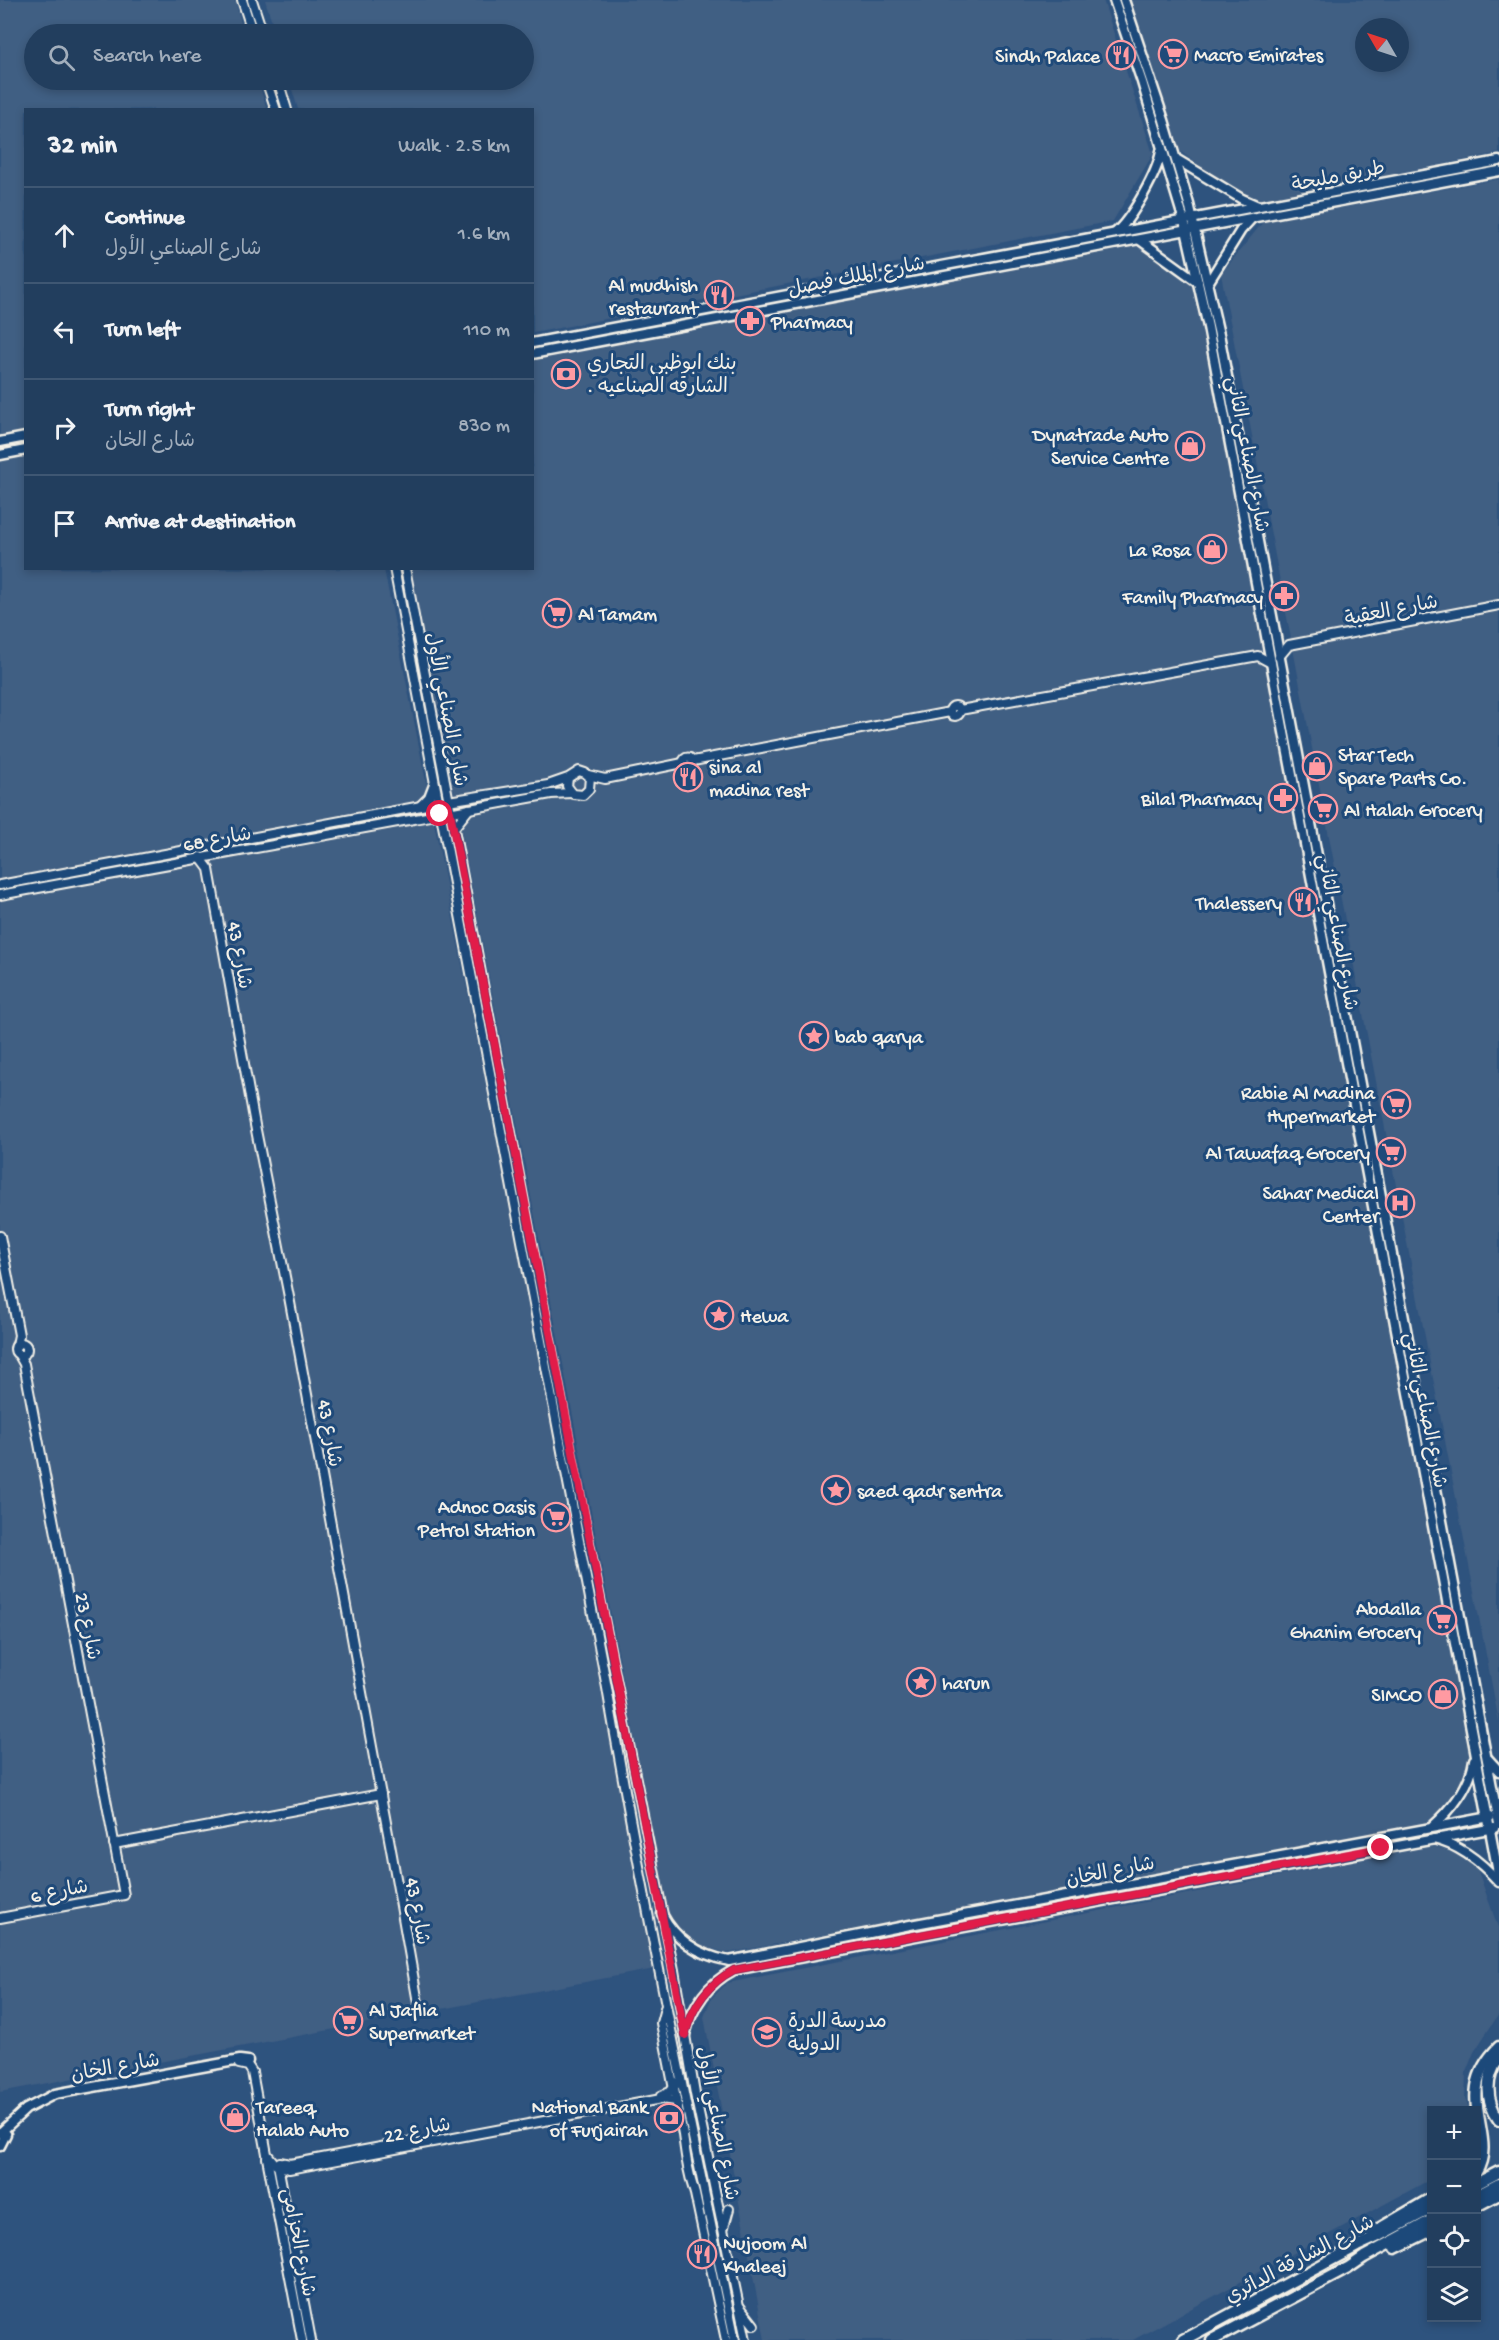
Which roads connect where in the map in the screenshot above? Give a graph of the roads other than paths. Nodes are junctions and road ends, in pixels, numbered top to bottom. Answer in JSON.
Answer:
{"nodes":[{"id":1,"x":242,"y":0,"type":"edge"},
{"id":2,"x":252,"y":0,"type":"edge"},
{"id":3,"x":1114,"y":0,"type":"edge"},
{"id":4,"x":1124,"y":0,"type":"edge"},
{"id":5,"x":250,"y":24,"type":"edge"},
{"id":6,"x":260,"y":24,"type":"edge"},
{"id":7,"x":270,"y":90,"type":"edge"},
{"id":8,"x":281,"y":90,"type":"edge"},
{"id":9,"x":275,"y":108,"type":"edge"},
{"id":10,"x":286,"y":108,"type":"edge"},
{"id":11,"x":1162,"y":148,"type":"junction"},
{"id":12,"x":1176,"y":159,"type":"junction"},
{"id":13,"x":1499,"y":161,"type":"edge"},
{"id":14,"x":1499,"y":171,"type":"edge"},
{"id":15,"x":1261,"y":206,"type":"junction"},
{"id":16,"x":1252,"y":218,"type":"junction"},
{"id":17,"x":1188,"y":219,"type":"junction"},
{"id":18,"x":1191,"y":230,"type":"junction"},
{"id":19,"x":1115,"y":233,"type":"junction"},
{"id":20,"x":1139,"y":239,"type":"junction"},
{"id":21,"x":1198,"y":282,"type":"junction"},
{"id":22,"x":1208,"y":283,"type":"junction"},
{"id":23,"x":534,"y":344,"type":"edge"},
{"id":24,"x":534,"y":354,"type":"edge"},
{"id":25,"x":24,"y":437,"type":"edge"},
{"id":26,"x":0,"y":442,"type":"edge"},
{"id":27,"x":24,"y":450,"type":"edge"},
{"id":28,"x":0,"y":455,"type":"edge"},
{"id":29,"x":394,"y":570,"type":"edge"},
{"id":30,"x":405,"y":570,"type":"edge"},
{"id":31,"x":1499,"y":605,"type":"edge"},
{"id":32,"x":1275,"y":637,"type":"junction"},
{"id":33,"x":1268,"y":645,"type":"junction"},
{"id":34,"x":1289,"y":645,"type":"junction"},
{"id":35,"x":1258,"y":656,"type":"junction"},
{"id":36,"x":1275,"y":660,"type":"junction"},
{"id":37,"x":587,"y":774,"type":"junction"},
{"id":38,"x":568,"y":778,"type":"junction"},
{"id":39,"x":605,"y":779,"type":"junction"},
{"id":40,"x":434,"y":782,"type":"junction"},
{"id":41,"x":446,"y":788,"type":"junction"},
{"id":42,"x":590,"y":789,"type":"junction"},
{"id":43,"x":572,"y":793,"type":"junction"},
{"id":44,"x":465,"y":798,"type":"junction"},
{"id":45,"x":448,"y":801,"type":"junction"},
{"id":46,"x":438,"y":803,"type":"junction"},
{"id":47,"x":420,"y":806,"type":"junction"},
{"id":48,"x":469,"y":809,"type":"junction"},
{"id":49,"x":450,"y":812,"type":"junction"},
{"id":50,"x":440,"y":814,"type":"junction"},
{"id":51,"x":421,"y":817,"type":"junction"},
{"id":52,"x":443,"y":830,"type":"junction"},
{"id":53,"x":453,"y":830,"type":"junction"},
{"id":54,"x":215,"y":855,"type":"junction"},
{"id":55,"x":200,"y":858,"type":"junction"},
{"id":56,"x":209,"y":869,"type":"junction"},
{"id":57,"x":0,"y":885,"type":"edge"},
{"id":58,"x":0,"y":895,"type":"edge"},
{"id":59,"x":0,"y":1236,"type":"edge"},
{"id":60,"x":1475,"y":1754,"type":"junction"},
{"id":61,"x":1488,"y":1759,"type":"junction"},
{"id":62,"x":1499,"y":1771,"type":"edge"},
{"id":63,"x":381,"y":1794,"type":"junction"},
{"id":64,"x":1495,"y":1803,"type":"junction"},
{"id":65,"x":1485,"y":1805,"type":"junction"},
{"id":66,"x":1486,"y":1817,"type":"junction"},
{"id":67,"x":1499,"y":1820,"type":"edge"},
{"id":68,"x":1432,"y":1827,"type":"junction"},
{"id":69,"x":1489,"y":1829,"type":"junction"},
{"id":70,"x":1499,"y":1835,"type":"edge"},
{"id":71,"x":1430,"y":1838,"type":"junction"},
{"id":72,"x":1490,"y":1839,"type":"junction"},
{"id":73,"x":114,"y":1844,"type":"junction"},
{"id":74,"x":1499,"y":1880,"type":"edge"},
{"id":75,"x":124,"y":1895,"type":"joint"},
{"id":76,"x":662,"y":1914,"type":"junction"},
{"id":77,"x":0,"y":1918,"type":"edge"},
{"id":78,"x":418,"y":2003,"type":"dead end"},
{"id":79,"x":666,"y":2007,"type":"junction"},
{"id":80,"x":685,"y":2035,"type":"junction"},
{"id":81,"x":1499,"y":2047,"type":"edge"},
{"id":82,"x":1499,"y":2058,"type":"edge"},
{"id":83,"x":243,"y":2062,"type":"junction"},
{"id":84,"x":680,"y":2080,"type":"junction"},
{"id":85,"x":674,"y":2089,"type":"junction"},
{"id":86,"x":676,"y":2101,"type":"junction"},
{"id":87,"x":1499,"y":2120,"type":"edge"},
{"id":88,"x":2,"y":2136,"type":"edge"},
{"id":89,"x":0,"y":2146,"type":"edge"},
{"id":90,"x":708,"y":2149,"type":"junction"},
{"id":91,"x":265,"y":2151,"type":"junction"},
{"id":92,"x":718,"y":2159,"type":"dead end"},
{"id":93,"x":278,"y":2164,"type":"junction"},
{"id":94,"x":1481,"y":2166,"type":"edge"},
{"id":95,"x":1499,"y":2172,"type":"edge"},
{"id":96,"x":1481,"y":2181,"type":"edge"},
{"id":97,"x":1499,"y":2184,"type":"edge"},
{"id":98,"x":1481,"y":2193,"type":"edge"},
{"id":99,"x":1499,"y":2194,"type":"edge"},
{"id":100,"x":1427,"y":2201,"type":"edge"},
{"id":101,"x":1481,"y":2203,"type":"edge"},
{"id":102,"x":729,"y":2209,"type":"dead end"},
{"id":103,"x":1427,"y":2210,"type":"edge"},
{"id":104,"x":1427,"y":2222,"type":"edge"},
{"id":105,"x":723,"y":2228,"type":"junction"},
{"id":106,"x":1427,"y":2232,"type":"edge"},
{"id":107,"x":1357,"y":2246,"type":"junction"},
{"id":108,"x":1348,"y":2268,"type":"junction"},
{"id":109,"x":739,"y":2305,"type":"junction"},
{"id":110,"x":754,"y":2325,"type":"dead end"},
{"id":111,"x":732,"y":2339,"type":"edge"},
{"id":112,"x":302,"y":2340,"type":"edge"},
{"id":113,"x":311,"y":2340,"type":"edge"},
{"id":114,"x":746,"y":2340,"type":"edge"},
{"id":115,"x":1183,"y":2340,"type":"edge"},
{"id":116,"x":1212,"y":2340,"type":"edge"}],
"edges":[{"from":1,"to":5,"type":"street"},
{"from":2,"to":6,"type":"street"},
{"from":3,"to":11,"type":"main road","name":"شارع الصناعي الثاني"},
{"from":4,"to":12,"type":"main road","name":"شارع الصناعي الثاني"},
{"from":7,"to":9,"type":"street"},
{"from":8,"to":10,"type":"street"},
{"from":11,"to":17,"type":"main road","name":"شارع الصناعي الثاني"},
{"from":11,"to":19,"type":"main road"},
{"from":12,"to":15,"type":"main road"},
{"from":12,"to":17,"type":"main road","name":"شارع الصناعي الثاني"},
{"from":13,"to":15,"type":"main road","name":"طريق مليحة"},
{"from":14,"to":16,"type":"main road","name":"طريق مليحة"},
{"from":15,"to":17,"type":"main road","name":"طريق مليحة"},
{"from":16,"to":18,"type":"main road","name":"طريق مليحة"},
{"from":16,"to":22,"type":"main road"},
{"from":17,"to":18,"type":"main road","name":"شارع الصناعي الثاني"},
{"from":17,"to":19,"type":"main road","name":"شارع الملك فيصل"},
{"from":18,"to":20,"type":"main road","name":"شارع الملك فيصل"},
{"from":18,"to":21,"type":"main road","name":"شارع الصناعي الثاني"},
{"from":18,"to":22,"type":"main road","name":"شارع الصناعي الثاني"},
{"from":19,"to":23,"type":"main road","name":"شارع الملك فيصل"},
{"from":20,"to":21,"type":"main road"},
{"from":20,"to":24,"type":"main road","name":"شارع الملك فيصل"},
{"from":21,"to":33,"type":"main road","name":"شارع الصناعي الثاني"},
{"from":22,"to":32,"type":"main road","name":"شارع الصناعي الثاني"},
{"from":25,"to":26,"type":"main road"},
{"from":27,"to":28,"type":"main road"},
{"from":29,"to":40,"type":"street","name":"شارع الصناعي الأول"},
{"from":30,"to":41,"type":"street","name":"شارع الصناعي الأول"},
{"from":31,"to":34,"type":"street","name":"شارع العقبة"},
{"from":32,"to":34,"type":"street"},
{"from":32,"to":36,"type":"main road","name":"شارع الصناعي الثاني"},
{"from":33,"to":35,"type":"street"},
{"from":33,"to":36,"type":"main road","name":"شارع الصناعي الثاني"},
{"from":34,"to":36,"type":"street"},
{"from":35,"to":36,"type":"street"},
{"from":35,"to":39,"type":"street"},
{"from":36,"to":60,"type":"main road","name":"شارع الصناعي الثاني"},
{"from":36,"to":61,"type":"main road","name":"شارع الصناعي الثاني"},
{"from":37,"to":38,"type":"street"},
{"from":37,"to":39,"type":"street"},
{"from":37,"to":42,"type":"street"},
{"from":38,"to":43,"type":"street"},
{"from":38,"to":44,"type":"street","name":"شارع 68"},
{"from":39,"to":42,"type":"street"},
{"from":40,"to":46,"type":"street","name":"شارع الصناعي الأول"},
{"from":40,"to":47,"type":"street"},
{"from":41,"to":44,"type":"street"},
{"from":41,"to":45,"type":"street","name":"شارع الصناعي الأول"},
{"from":42,"to":43,"type":"street"},
{"from":43,"to":48,"type":"street","name":"شارع 68"},
{"from":44,"to":45,"type":"street","name":"شارع 68"},
{"from":45,"to":46,"type":"street","name":"شارع 68"},
{"from":45,"to":49,"type":"street","name":"شارع الصناعي الأول"},
{"from":46,"to":47,"type":"street","name":"شارع 68"},
{"from":46,"to":50,"type":"street","name":"شارع الصناعي الأول"},
{"from":47,"to":57,"type":"street","name":"شارع 68"},
{"from":48,"to":49,"type":"street","name":"شارع 68"},
{"from":48,"to":53,"type":"street"},
{"from":49,"to":50,"type":"street","name":"شارع 68"},
{"from":49,"to":53,"type":"street","name":"شارع الصناعي الأول"},
{"from":50,"to":51,"type":"street","name":"شارع 68"},
{"from":50,"to":52,"type":"street","name":"شارع الصناعي الأول"},
{"from":51,"to":52,"type":"street"},
{"from":51,"to":54,"type":"street","name":"شارع 68"},
{"from":52,"to":79,"type":"street","name":"شارع الصناعي الأول"},
{"from":53,"to":76,"type":"street","name":"شارع الصناعي الأول"},
{"from":54,"to":55,"type":"street","name":"شارع 68"},
{"from":54,"to":56,"type":"street"},
{"from":55,"to":56,"type":"street","name":"شارع 43"},
{"from":55,"to":58,"type":"street","name":"شارع 68"},
{"from":56,"to":63,"type":"street","name":"شارع 43"},
{"from":59,"to":73,"type":"street","name":"شارع 23"},
{"from":60,"to":65,"type":"main road","name":"شارع الصناعي الثاني"},
{"from":60,"to":68,"type":"main road"},
{"from":61,"to":62,"type":"main road"},
{"from":61,"to":64,"type":"main road","name":"شارع الصناعي الثاني"},
{"from":63,"to":73,"type":"street"},
{"from":63,"to":78,"type":"street","name":"شارع 43"},
{"from":64,"to":65,"type":"main road"},
{"from":64,"to":67,"type":"main road","name":"شارع الصناعي الثاني"},
{"from":65,"to":66,"type":"main road","name":"شارع الصناعي الثاني"},
{"from":66,"to":67,"type":"main road","name":"شارع الخان"},
{"from":66,"to":68,"type":"main road","name":"شارع الخان"},
{"from":66,"to":69,"type":"main road","name":"شارع الصناعي الثاني"},
{"from":67,"to":69,"type":"main road","name":"شارع الخان"},
{"from":68,"to":76,"type":"main road","name":"شارع الخان"},
{"from":69,"to":71,"type":"main road","name":"شارع الخان"},
{"from":69,"to":72,"type":"main road","name":"شارع الصناعي الثاني"},
{"from":70,"to":72,"type":"main road"},
{"from":71,"to":74,"type":"main road"},
{"from":71,"to":80,"type":"main road","name":"شارع الخان"},
{"from":72,"to":74,"type":"main road","name":"شارع الصناعي الثاني"},
{"from":73,"to":75,"type":"street","name":"شارع 23"},
{"from":75,"to":77,"type":"street","name":"شارع 6"},
{"from":76,"to":80,"type":"street","name":"شارع الصناعي الأول"},
{"from":79,"to":84,"type":"street","name":"شارع الصناعي الأول"},
{"from":79,"to":85,"type":"street"},
{"from":80,"to":90,"type":"street","name":"شارع الصناعي الأول"},
{"from":81,"to":94,"type":"highway"},
{"from":82,"to":87,"type":"highway"},
{"from":83,"to":88,"type":"main road","name":"شارع الخان"},
{"from":83,"to":91,"type":"street"},
{"from":83,"to":93,"type":"street"},
{"from":84,"to":85,"type":"street"},
{"from":84,"to":111,"type":"street","name":"شارع الصناعي الأول"},
{"from":85,"to":86,"type":"street"},
{"from":85,"to":93,"type":"street","name":"شارع 22"},
{"from":86,"to":93,"type":"street","name":"شارع 22"},
{"from":86,"to":111,"type":"street"},
{"from":88,"to":89,"type":"main road"},
{"from":90,"to":92,"type":"street"},
{"from":90,"to":105,"type":"street","name":"شارع الصناعي الأول"},
{"from":91,"to":93,"type":"street"},
{"from":91,"to":112,"type":"street","name":"شارع الخزامى"},
{"from":93,"to":113,"type":"street","name":"شارع الخزامى"},
{"from":95,"to":96,"type":"highway"},
{"from":97,"to":98,"type":"highway"},
{"from":99,"to":101,"type":"highway"},
{"from":100,"to":107,"type":"highway"},
{"from":102,"to":105,"type":"street"},
{"from":103,"to":107,"type":"highway","name":"شارع الشارقة الدائري"},
{"from":104,"to":108,"type":"highway","name":"شارع الشارقة الدائري"},
{"from":105,"to":109,"type":"street","name":"شارع الصناعي الأول"},
{"from":106,"to":108,"type":"highway"},
{"from":107,"to":115,"type":"highway","name":"شارع الشارقة الدائري"},
{"from":108,"to":116,"type":"highway","name":"شارع الشارقة الدائري"},
{"from":109,"to":110,"type":"street"},
{"from":109,"to":114,"type":"street","name":"شارع الصناعي الأول"}]}
